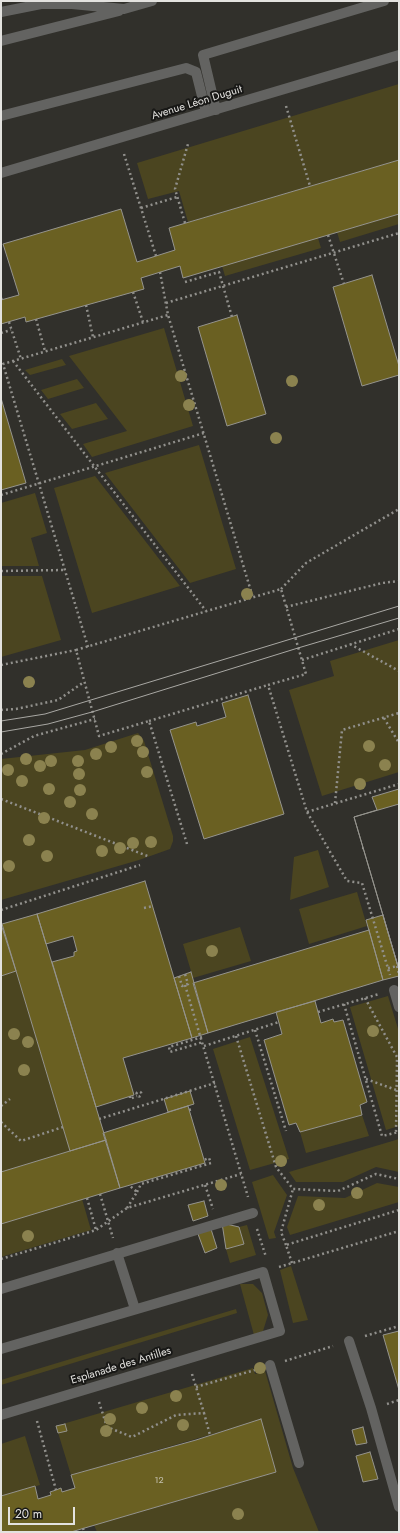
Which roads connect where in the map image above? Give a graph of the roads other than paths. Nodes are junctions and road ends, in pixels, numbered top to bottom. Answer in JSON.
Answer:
{"nodes":[{"id":1,"x":152,"y":1,"type":"edge"},
{"id":2,"x":384,"y":1,"type":"edge"},
{"id":3,"x":124,"y":9,"type":"junction"},
{"id":4,"x":1,"y":12,"type":"edge"},
{"id":5,"x":1,"y":41,"type":"edge"},
{"id":6,"x":399,"y":55,"type":"edge"},
{"id":7,"x":211,"y":111,"type":"junction"},
{"id":8,"x":1,"y":116,"type":"edge"},
{"id":9,"x":1,"y":173,"type":"edge"},
{"id":10,"x":394,"y":990,"type":"road end"},
{"id":11,"x":399,"y":1007,"type":"edge"},
{"id":12,"x":252,"y":1213,"type":"road end"},
{"id":13,"x":117,"y":1253,"type":"junction"},
{"id":14,"x":1,"y":1288,"type":"edge"},
{"id":15,"x":135,"y":1309,"type":"junction"},
{"id":16,"x":349,"y":1341,"type":"road end"},
{"id":17,"x":1,"y":1349,"type":"edge"},
{"id":18,"x":270,"y":1365,"type":"road end"},
{"id":19,"x":1,"y":1415,"type":"edge"},
{"id":20,"x":299,"y":1463,"type":"dead end"},
{"id":21,"x":399,"y":1507,"type":"edge"}],
"edges":[{"from":1,"to":3,"type":"street"},
{"from":2,"to":7,"type":"street"},
{"from":3,"to":4,"type":"street"},
{"from":3,"to":5,"type":"street"},
{"from":6,"to":7,"type":"street","name":"Avenue Léon Duguit"},
{"from":7,"to":8,"type":"street"},
{"from":7,"to":9,"type":"street","name":"Avenue Léon Duguit"},
{"from":10,"to":11,"type":"street"},
{"from":12,"to":13,"type":"street"},
{"from":13,"to":14,"type":"street"},
{"from":13,"to":15,"type":"street"},
{"from":15,"to":17,"type":"street"},
{"from":15,"to":19,"type":"street","name":"Esplanade des Antilles"},
{"from":16,"to":21,"type":"street"},
{"from":18,"to":20,"type":"street"}]}
